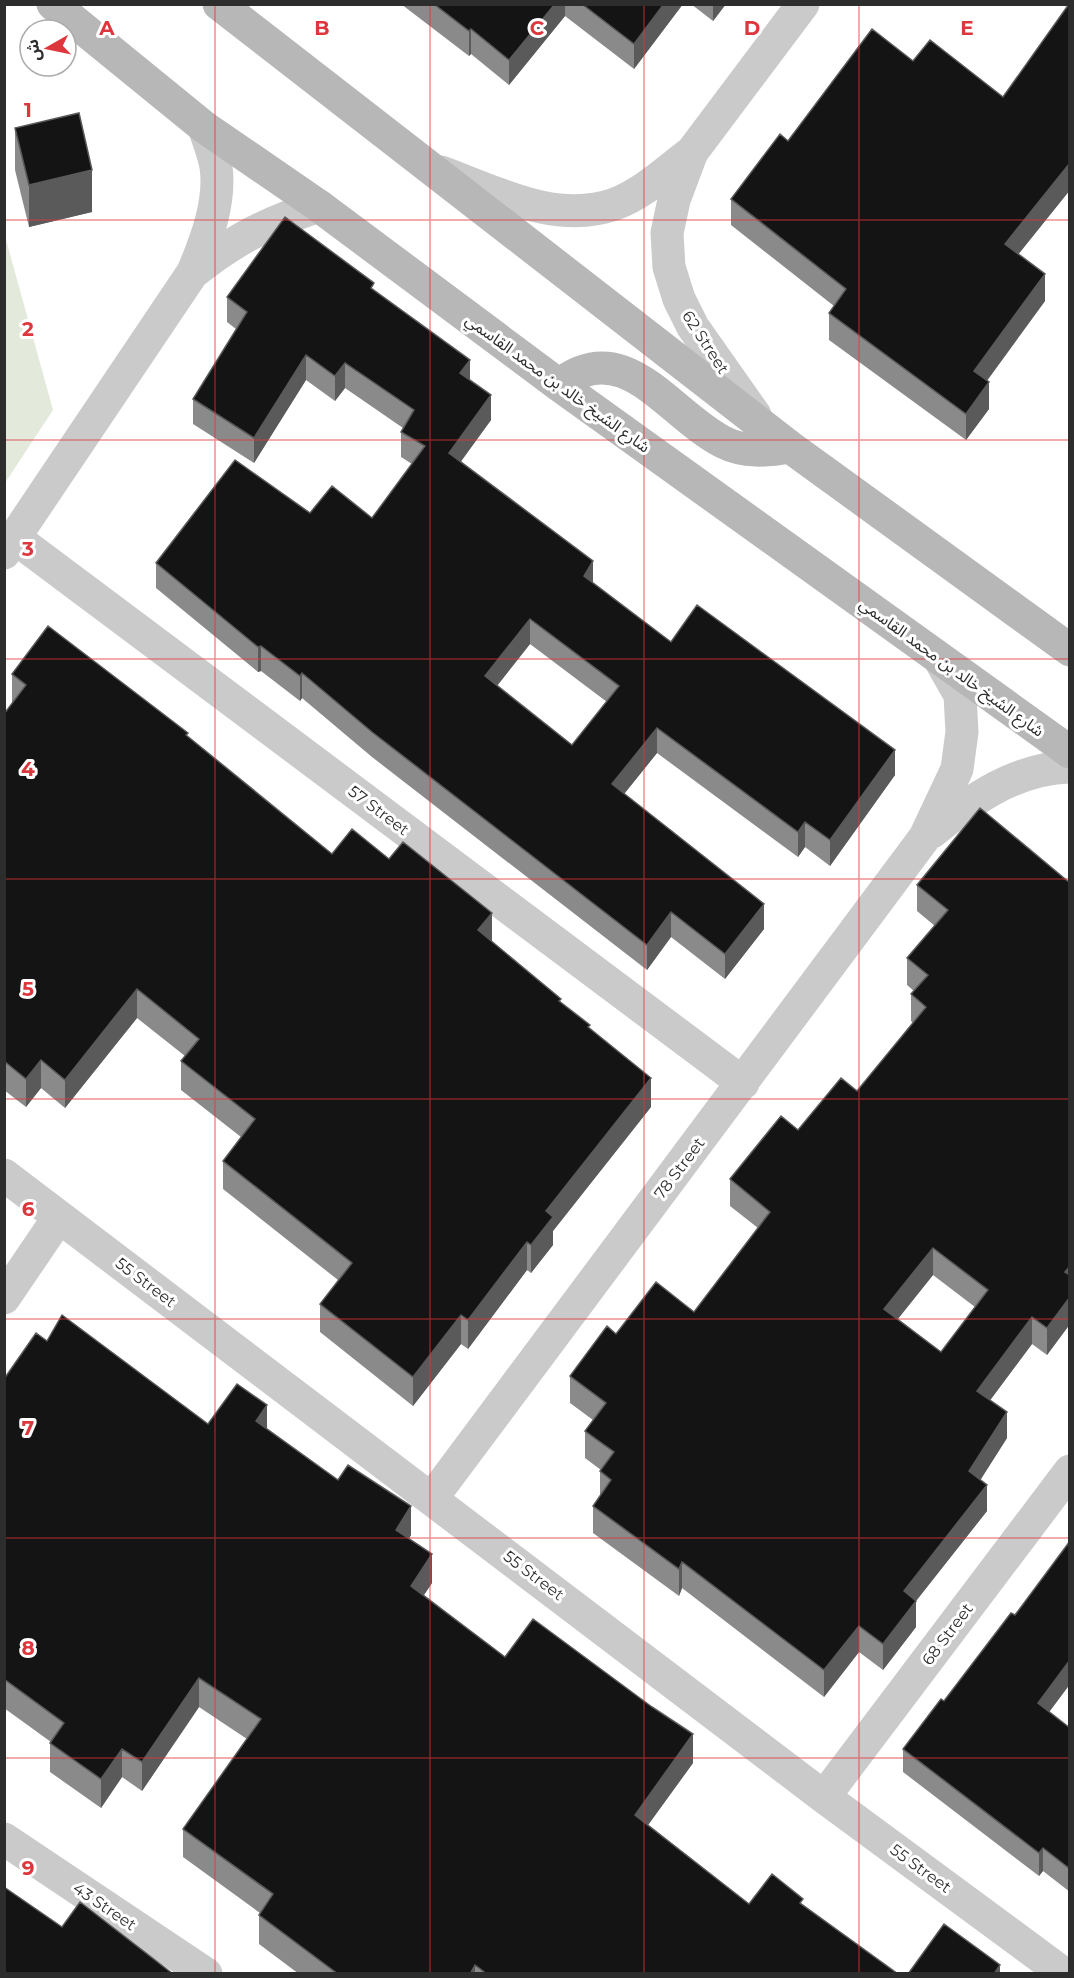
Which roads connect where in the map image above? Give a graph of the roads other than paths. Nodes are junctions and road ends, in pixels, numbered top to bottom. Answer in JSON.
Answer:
{"nodes":[{"id":1,"x":52,"y":4,"type":"edge"},
{"id":2,"x":219,"y":4,"type":"edge"},
{"id":3,"x":803,"y":4,"type":"edge"},
{"id":4,"x":204,"y":127,"type":"junction"},
{"id":5,"x":692,"y":152,"type":"junction"},
{"id":6,"x":431,"y":169,"type":"junction"},
{"id":7,"x":319,"y":206,"type":"junction"},
{"id":8,"x":193,"y":272,"type":"junction"},
{"id":9,"x":560,"y":385,"type":"junction"},
{"id":10,"x":760,"y":422,"type":"junction"},
{"id":11,"x":790,"y":447,"type":"junction"},
{"id":12,"x":10,"y":545,"type":"edge"},
{"id":13,"x":1070,"y":650,"type":"edge"},
{"id":14,"x":939,"y":658,"type":"junction"},
{"id":15,"x":1070,"y":752,"type":"edge"},
{"id":16,"x":1070,"y":767,"type":"edge"},
{"id":17,"x":926,"y":837,"type":"junction"},
{"id":18,"x":743,"y":1083,"type":"junction"},
{"id":19,"x":4,"y":1175,"type":"edge"},
{"id":20,"x":59,"y":1217,"type":"junction"},
{"id":21,"x":4,"y":1298,"type":"edge"},
{"id":22,"x":1070,"y":1471,"type":"edge"},
{"id":23,"x":432,"y":1498,"type":"junction"},
{"id":24,"x":824,"y":1797,"type":"junction"},
{"id":25,"x":4,"y":1839,"type":"edge"},
{"id":26,"x":206,"y":1974,"type":"edge"},
{"id":27,"x":1064,"y":1974,"type":"edge"}],
"edges":[{"from":1,"to":4,"type":"main road","name":"شارع الشيخ خالد بن محمد القاسمي"},
{"from":2,"to":6,"type":"main road"},
{"from":3,"to":5,"type":"street","name":"62 Street"},
{"from":4,"to":7,"type":"main road","name":"شارع الشيخ خالد بن محمد القاسمي"},
{"from":4,"to":8,"type":"street"},
{"from":5,"to":6,"type":"street","name":"62 Street"},
{"from":5,"to":10,"type":"street","name":"62 Street"},
{"from":6,"to":10,"type":"main road"},
{"from":7,"to":8,"type":"street"},
{"from":7,"to":9,"type":"main road","name":"شارع الشيخ خالد بن محمد القاسمي"},
{"from":8,"to":12,"type":"street"},
{"from":9,"to":11,"type":"main road"},
{"from":9,"to":14,"type":"main road","name":"شارع الشيخ خالد بن محمد القاسمي"},
{"from":10,"to":11,"type":"main road"},
{"from":11,"to":13,"type":"main road"},
{"from":12,"to":18,"type":"street","name":"57 Street"},
{"from":14,"to":15,"type":"main road","name":"شارع الشيخ خالد بن محمد القاسمي"},
{"from":14,"to":17,"type":"street","name":"78 Street"},
{"from":16,"to":17,"type":"street","name":"78 Street"},
{"from":17,"to":18,"type":"street","name":"78 Street"},
{"from":18,"to":23,"type":"street","name":"78 Street"},
{"from":19,"to":20,"type":"street","name":"55 Street"},
{"from":20,"to":21,"type":"street"},
{"from":20,"to":23,"type":"street","name":"55 Street"},
{"from":22,"to":24,"type":"street","name":"68 Street"},
{"from":23,"to":24,"type":"street","name":"55 Street"},
{"from":24,"to":27,"type":"street","name":"55 Street"},
{"from":25,"to":26,"type":"street","name":"43 Street"}]}
